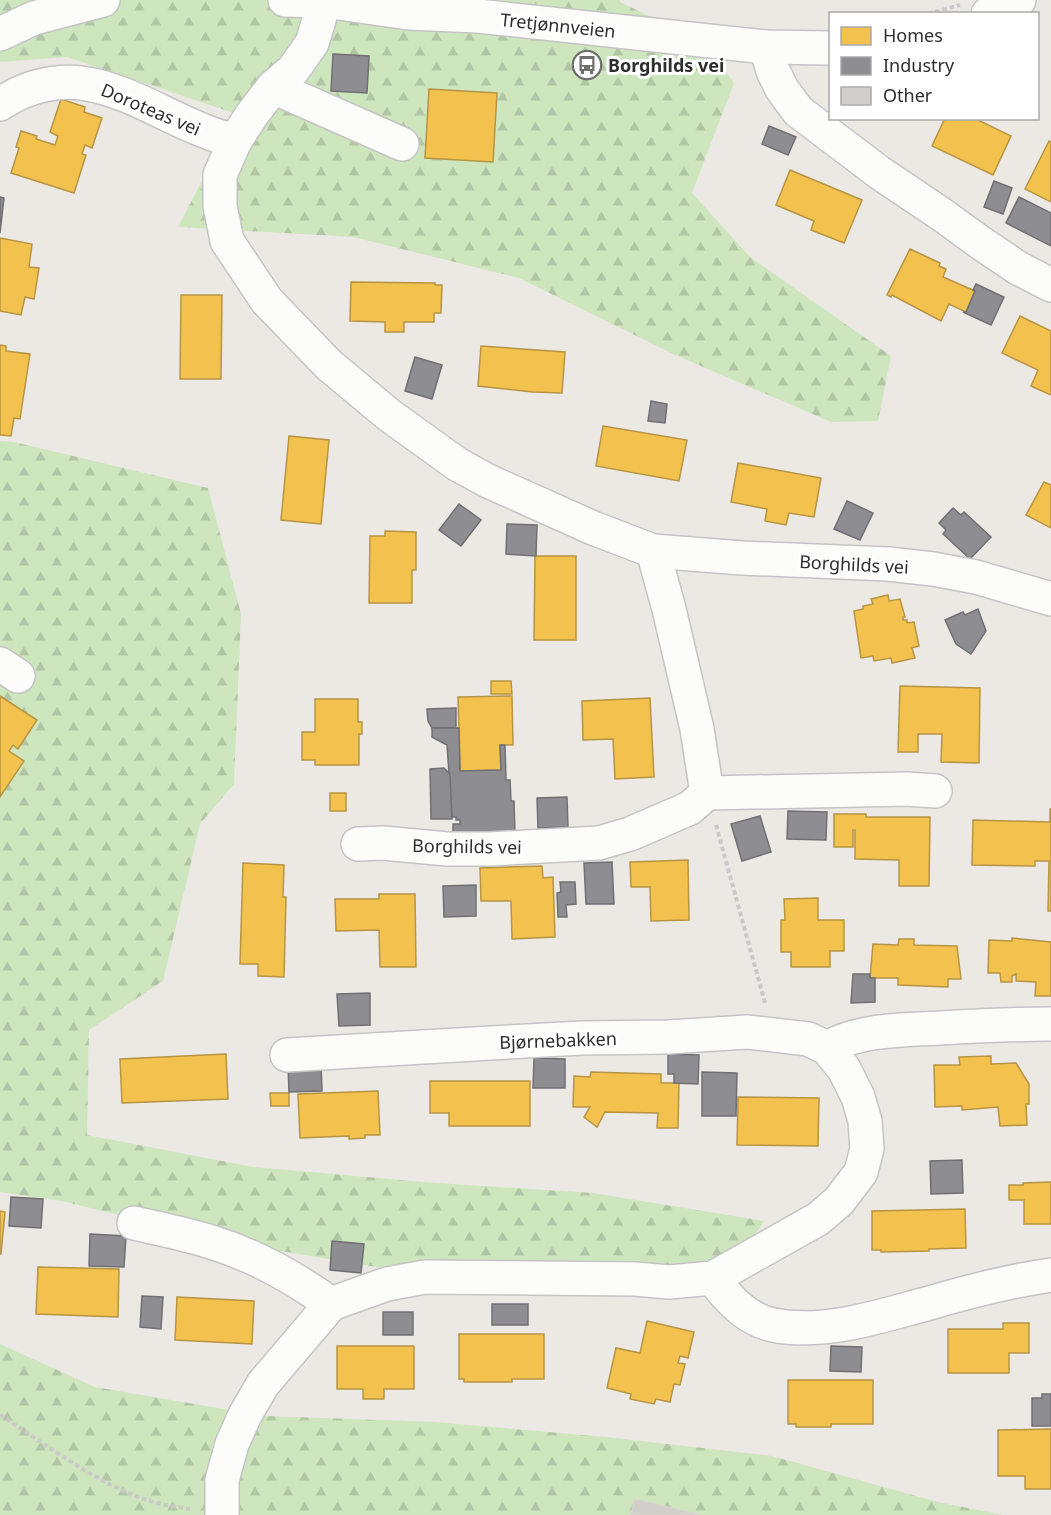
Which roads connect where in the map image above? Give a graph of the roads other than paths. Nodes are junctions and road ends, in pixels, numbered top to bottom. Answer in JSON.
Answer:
{"nodes":[{"id":1,"x":103,"y":0,"type":"edge"},
{"id":2,"x":285,"y":0,"type":"edge"},
{"id":3,"x":1019,"y":0,"type":"edge"},
{"id":4,"x":325,"y":1,"type":"edge"},
{"id":5,"x":977,"y":8,"type":"edge"},
{"id":6,"x":0,"y":34,"type":"edge"},
{"id":7,"x":766,"y":47,"type":"junction"},
{"id":8,"x":829,"y":48,"type":"edge"},
{"id":9,"x":273,"y":87,"type":"junction"},
{"id":10,"x":0,"y":104,"type":"edge"},
{"id":11,"x":235,"y":141,"type":"junction"},
{"id":12,"x":402,"y":144,"type":"dead end"},
{"id":13,"x":1051,"y":285,"type":"edge"},
{"id":14,"x":653,"y":552,"type":"junction"},
{"id":15,"x":1051,"y":599,"type":"edge"},
{"id":16,"x":935,"y":791,"type":"dead end"},
{"id":17,"x":707,"y":793,"type":"junction"},
{"id":18,"x":358,"y":844,"type":"dead end"},
{"id":19,"x":1051,"y":1024,"type":"edge"},
{"id":20,"x":827,"y":1048,"type":"junction"},
{"id":21,"x":287,"y":1055,"type":"dead end"},
{"id":22,"x":134,"y":1223,"type":"dead end"},
{"id":23,"x":1051,"y":1275,"type":"edge"},
{"id":24,"x":713,"y":1278,"type":"junction"},
{"id":25,"x":331,"y":1304,"type":"junction"},
{"id":26,"x":221,"y":1513,"type":"edge"}],
"edges":[{"from":1,"to":6,"type":"street"},
{"from":2,"to":4,"type":"street","name":"Tretjønnveien"},
{"from":3,"to":5,"type":"street"},
{"from":4,"to":7,"type":"street","name":"Tretjønnveien"},
{"from":4,"to":9,"type":"street","name":"Borghilds vei"},
{"from":7,"to":8,"type":"street","name":"Tretjønnveien"},
{"from":7,"to":13,"type":"street"},
{"from":9,"to":11,"type":"street","name":"Borghilds vei"},
{"from":9,"to":12,"type":"street"},
{"from":10,"to":11,"type":"street","name":"Doroteas vei"},
{"from":11,"to":14,"type":"street","name":"Borghilds vei"},
{"from":14,"to":15,"type":"street","name":"Borghilds vei"},
{"from":14,"to":17,"type":"street"},
{"from":16,"to":17,"type":"street"},
{"from":17,"to":18,"type":"street","name":"Borghilds vei"},
{"from":19,"to":20,"type":"street"},
{"from":20,"to":21,"type":"street","name":"Bjørnebakken"},
{"from":20,"to":24,"type":"street"},
{"from":22,"to":25,"type":"street"},
{"from":23,"to":24,"type":"street"},
{"from":24,"to":25,"type":"street"},
{"from":25,"to":26,"type":"street"}]}
